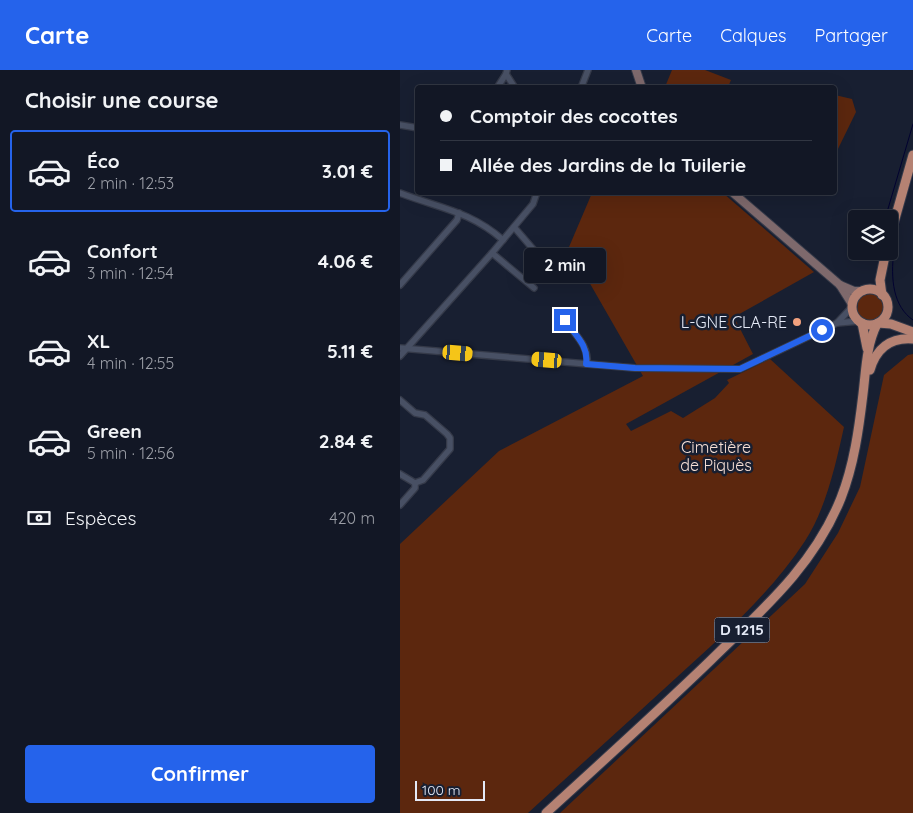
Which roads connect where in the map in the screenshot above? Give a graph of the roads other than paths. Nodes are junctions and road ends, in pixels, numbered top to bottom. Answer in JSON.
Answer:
{"nodes":[{"id":1,"x":588,"y":70,"type":"edge"},
{"id":2,"x":636,"y":70,"type":"edge"},
{"id":3,"x":507,"y":72,"type":"edge"},
{"id":4,"x":500,"y":85,"type":"edge"},
{"id":5,"x":513,"y":85,"type":"edge"},
{"id":6,"x":582,"y":85,"type":"edge"},
{"id":7,"x":641,"y":85,"type":"edge"},
{"id":8,"x":400,"y":125,"type":"edge"},
{"id":9,"x":415,"y":128,"type":"edge"},
{"id":10,"x":913,"y":155,"type":"edge"},
{"id":11,"x":400,"y":193,"type":"edge"},
{"id":12,"x":537,"y":195,"type":"edge"},
{"id":13,"x":735,"y":195,"type":"edge"},
{"id":14,"x":897,"y":210,"type":"edge"},
{"id":15,"x":459,"y":213,"type":"junction"},
{"id":16,"x":514,"y":227,"type":"junction"},
{"id":17,"x":503,"y":240,"type":"junction"},
{"id":18,"x":492,"y":252,"type":"junction"},
{"id":19,"x":883,"y":260,"type":"edge"},
{"id":20,"x":881,"y":268,"type":"junction"},
{"id":21,"x":558,"y":278,"type":"dead end"},
{"id":22,"x":400,"y":285,"type":"edge"},
{"id":23,"x":840,"y":285,"type":"junction"},
{"id":24,"x":534,"y":288,"type":"dead end"},
{"id":25,"x":866,"y":290,"type":"junction"},
{"id":26,"x":882,"y":295,"type":"junction"},
{"id":27,"x":852,"y":306,"type":"junction"},
{"id":28,"x":888,"y":307,"type":"junction"},
{"id":29,"x":566,"y":317,"type":"dead end"},
{"id":30,"x":861,"y":322,"type":"junction"},
{"id":31,"x":837,"y":323,"type":"junction"},
{"id":32,"x":878,"y":323,"type":"junction"},
{"id":33,"x":904,"y":328,"type":"junction"},
{"id":34,"x":913,"y":332,"type":"edge"},
{"id":35,"x":913,"y":339,"type":"edge"},
{"id":36,"x":403,"y":348,"type":"edge"},
{"id":37,"x":868,"y":353,"type":"junction"},
{"id":38,"x":400,"y":356,"type":"edge"},
{"id":39,"x":586,"y":364,"type":"junction"},
{"id":40,"x":863,"y":399,"type":"junction"},
{"id":41,"x":400,"y":400,"type":"edge"},
{"id":42,"x":400,"y":474,"type":"edge"},
{"id":43,"x":415,"y":483,"type":"junction"},
{"id":44,"x":400,"y":505,"type":"edge"},
{"id":45,"x":546,"y":813,"type":"edge"}],
"edges":[{"from":1,"to":6,"type":"street"},
{"from":2,"to":7,"type":"main road"},
{"from":3,"to":4,"type":"street"},
{"from":3,"to":5,"type":"street"},
{"from":8,"to":9,"type":"street"},
{"from":10,"to":14,"type":"main road"},
{"from":11,"to":15,"type":"street"},
{"from":12,"to":16,"type":"street"},
{"from":13,"to":23,"type":"main road"},
{"from":15,"to":17,"type":"street"},
{"from":15,"to":22,"type":"street"},
{"from":16,"to":17,"type":"street"},
{"from":16,"to":21,"type":"street"},
{"from":17,"to":18,"type":"street"},
{"from":18,"to":24,"type":"street"},
{"from":18,"to":36,"type":"street"},
{"from":19,"to":20,"type":"main road"},
{"from":20,"to":25,"type":"main road"},
{"from":20,"to":26,"type":"main road"},
{"from":23,"to":25,"type":"main road"},
{"from":23,"to":27,"type":"main road"},
{"from":25,"to":26,"type":"main road"},
{"from":25,"to":27,"type":"main road"},
{"from":26,"to":28,"type":"main road"},
{"from":27,"to":30,"type":"main road"},
{"from":27,"to":31,"type":"street"},
{"from":28,"to":32,"type":"main road"},
{"from":28,"to":33,"type":"main road"},
{"from":29,"to":39,"type":"street"},
{"from":30,"to":31,"type":"street"},
{"from":30,"to":32,"type":"main road"},
{"from":30,"to":37,"type":"main road","number":"D 1215"},
{"from":31,"to":39,"type":"street"},
{"from":32,"to":33,"type":"main road"},
{"from":32,"to":37,"type":"main road","number":"D 1215"},
{"from":33,"to":34,"type":"main road"},
{"from":35,"to":40,"type":"main road"},
{"from":36,"to":38,"type":"street"},
{"from":36,"to":39,"type":"street"},
{"from":37,"to":40,"type":"main road","number":"D 1215"},
{"from":40,"to":45,"type":"main road","number":"D 1215"},
{"from":41,"to":43,"type":"street"},
{"from":42,"to":43,"type":"street"},
{"from":43,"to":44,"type":"street"}]}
